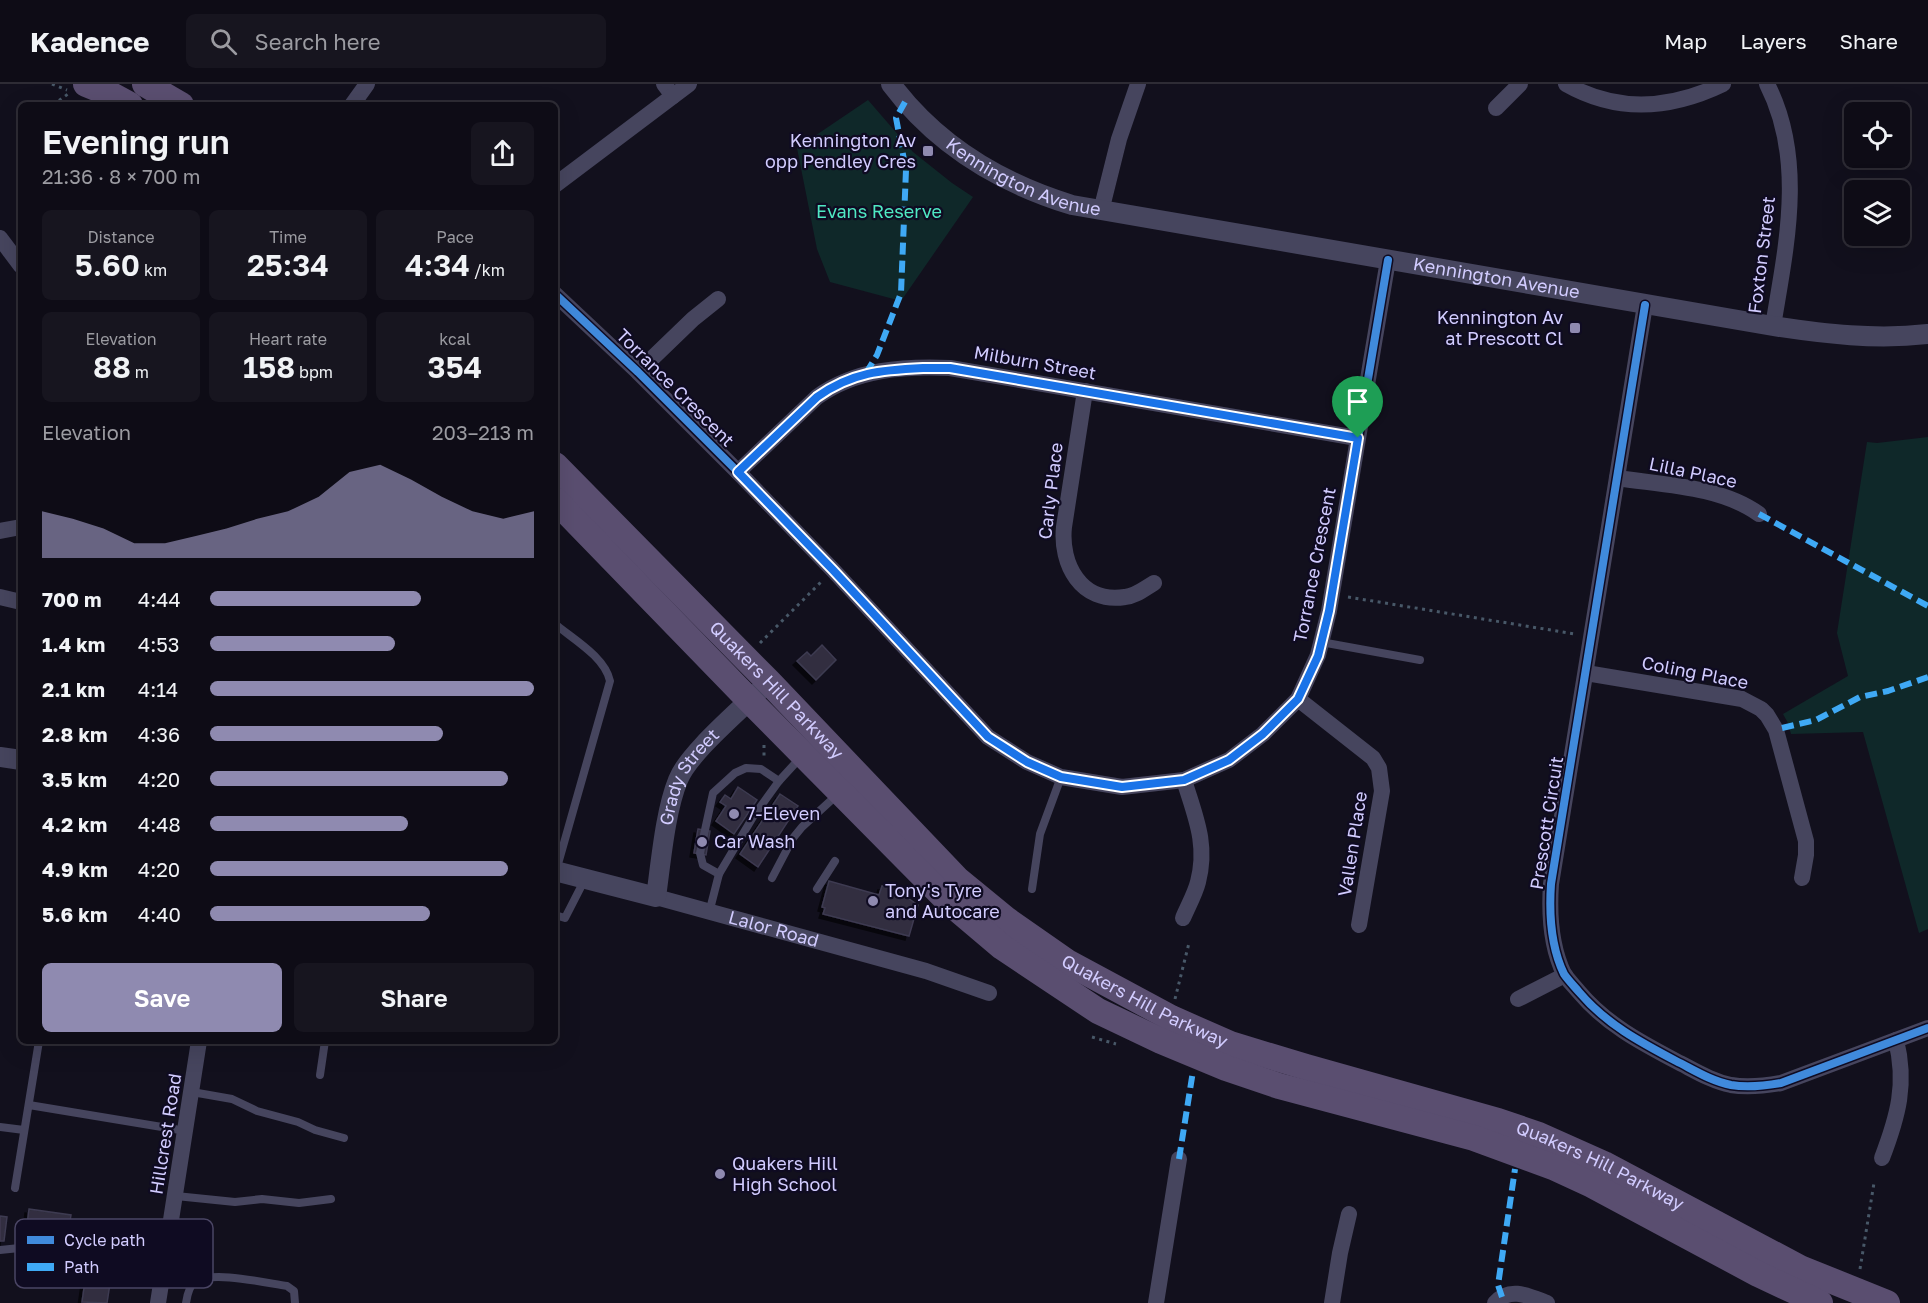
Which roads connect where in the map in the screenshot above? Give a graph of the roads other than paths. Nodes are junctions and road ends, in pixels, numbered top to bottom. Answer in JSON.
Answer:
{"nodes":[{"id":1,"x":145,"y":84,"type":"edge"},
{"id":2,"x":367,"y":84,"type":"edge"},
{"id":3,"x":689,"y":84,"type":"edge"},
{"id":4,"x":891,"y":84,"type":"edge"},
{"id":5,"x":1138,"y":84,"type":"edge"},
{"id":6,"x":1520,"y":84,"type":"edge"},
{"id":7,"x":1566,"y":84,"type":"edge"},
{"id":8,"x":1723,"y":84,"type":"edge"},
{"id":9,"x":1767,"y":84,"type":"edge"},
{"id":10,"x":95,"y":88,"type":"edge"},
{"id":11,"x":668,"y":90,"type":"edge"},
{"id":12,"x":124,"y":102,"type":"edge"},
{"id":13,"x":176,"y":102,"type":"edge"},
{"id":14,"x":347,"y":102,"type":"edge"},
{"id":15,"x":1496,"y":108,"type":"dead end"},
{"id":16,"x":558,"y":182,"type":"edge"},
{"id":17,"x":1101,"y":211,"type":"junction"},
{"id":18,"x":0,"y":238,"type":"edge"},
{"id":19,"x":1388,"y":260,"type":"junction"},
{"id":20,"x":18,"y":262,"type":"edge"},
{"id":21,"x":558,"y":297,"type":"edge"},
{"id":22,"x":718,"y":299,"type":"dead end"},
{"id":23,"x":1645,"y":305,"type":"junction"},
{"id":24,"x":1773,"y":326,"type":"junction"},
{"id":25,"x":1928,"y":334,"type":"edge"},
{"id":26,"x":638,"y":372,"type":"junction"},
{"id":27,"x":1085,"y":391,"type":"junction"},
{"id":28,"x":1358,"y":438,"type":"junction"},
{"id":29,"x":558,"y":468,"type":"edge"},
{"id":30,"x":738,"y":472,"type":"junction"},
{"id":31,"x":1617,"y":478,"type":"junction"},
{"id":32,"x":558,"y":503,"type":"edge"},
{"id":33,"x":1759,"y":514,"type":"dead end"},
{"id":34,"x":18,"y":528,"type":"edge"},
{"id":35,"x":0,"y":531,"type":"edge"},
{"id":36,"x":1154,"y":583,"type":"dead end"},
{"id":37,"x":0,"y":597,"type":"edge"},
{"id":38,"x":18,"y":601,"type":"edge"},
{"id":39,"x":558,"y":626,"type":"edge"},
{"id":40,"x":1321,"y":642,"type":"junction"},
{"id":41,"x":1420,"y":660,"type":"dead end"},
{"id":42,"x":1586,"y":673,"type":"junction"},
{"id":43,"x":769,"y":682,"type":"junction"},
{"id":44,"x":1298,"y":699,"type":"junction"},
{"id":45,"x":750,"y":701,"type":"junction"},
{"id":46,"x":803,"y":754,"type":"junction"},
{"id":47,"x":0,"y":757,"type":"edge"},
{"id":48,"x":18,"y":760,"type":"edge"},
{"id":49,"x":1061,"y":777,"type":"junction"},
{"id":50,"x":1184,"y":780,"type":"junction"},
{"id":51,"x":779,"y":781,"type":"junction"},
{"id":52,"x":841,"y":792,"type":"junction"},
{"id":53,"x":835,"y":861,"type":"dead end"},
{"id":54,"x":558,"y":864,"type":"edge"},
{"id":55,"x":558,"y":872,"type":"edge"},
{"id":56,"x":719,"y":874,"type":"junction"},
{"id":57,"x":772,"y":878,"type":"dead end"},
{"id":58,"x":1802,"y":878,"type":"dead end"},
{"id":59,"x":585,"y":879,"type":"junction"},
{"id":60,"x":818,"y":889,"type":"dead end"},
{"id":61,"x":1032,"y":889,"type":"dead end"},
{"id":62,"x":656,"y":897,"type":"junction"},
{"id":63,"x":709,"y":913,"type":"junction"},
{"id":64,"x":558,"y":916,"type":"edge"},
{"id":65,"x":1183,"y":918,"type":"dead end"},
{"id":66,"x":1359,"y":925,"type":"dead end"},
{"id":67,"x":1565,"y":975,"type":"junction"},
{"id":68,"x":989,"y":993,"type":"dead end"},
{"id":69,"x":1518,"y":999,"type":"dead end"},
{"id":70,"x":1928,"y":1028,"type":"edge"},
{"id":71,"x":1896,"y":1040,"type":"junction"},
{"id":72,"x":39,"y":1044,"type":"edge"},
{"id":73,"x":199,"y":1044,"type":"edge"},
{"id":74,"x":325,"y":1044,"type":"edge"},
{"id":75,"x":320,"y":1075,"type":"dead end"},
{"id":76,"x":192,"y":1092,"type":"junction"},
{"id":77,"x":29,"y":1105,"type":"junction"},
{"id":78,"x":0,"y":1127,"type":"edge"},
{"id":79,"x":24,"y":1130,"type":"junction"},
{"id":80,"x":186,"y":1131,"type":"junction"},
{"id":81,"x":344,"y":1138,"type":"dead end"},
{"id":82,"x":1882,"y":1158,"type":"dead end"},
{"id":83,"x":1179,"y":1159,"type":"dead end"},
{"id":84,"x":15,"y":1188,"type":"dead end"},
{"id":85,"x":176,"y":1196,"type":"junction"},
{"id":86,"x":331,"y":1199,"type":"dead end"},
{"id":87,"x":1349,"y":1214,"type":"dead end"},
{"id":88,"x":172,"y":1219,"type":"edge"},
{"id":89,"x":15,"y":1248,"type":"edge"},
{"id":90,"x":0,"y":1250,"type":"edge"},
{"id":91,"x":213,"y":1276,"type":"edge"},
{"id":92,"x":160,"y":1288,"type":"edge"},
{"id":93,"x":190,"y":1288,"type":"edge"},
{"id":94,"x":158,"y":1303,"type":"edge"},
{"id":95,"x":186,"y":1303,"type":"edge"},
{"id":96,"x":295,"y":1303,"type":"edge"},
{"id":97,"x":1156,"y":1303,"type":"edge"},
{"id":98,"x":1332,"y":1303,"type":"edge"},
{"id":99,"x":1495,"y":1303,"type":"edge"},
{"id":100,"x":1547,"y":1303,"type":"edge"},
{"id":101,"x":1820,"y":1303,"type":"edge"},
{"id":102,"x":1887,"y":1303,"type":"edge"}],
"edges":[{"from":1,"to":13,"type":"main road"},
{"from":2,"to":14,"type":"street"},
{"from":3,"to":11,"type":"street"},
{"from":4,"to":17,"type":"street","name":"Kennington Avenue"},
{"from":5,"to":17,"type":"street"},
{"from":6,"to":15,"type":"street"},
{"from":7,"to":8,"type":"street"},
{"from":9,"to":24,"type":"street","name":"Foxton Street"},
{"from":10,"to":12,"type":"main road"},
{"from":11,"to":16,"type":"street"},
{"from":17,"to":19,"type":"street","name":"Kennington Avenue"},
{"from":18,"to":20,"type":"street"},
{"from":19,"to":23,"type":"street","name":"Kennington Avenue"},
{"from":19,"to":28,"type":"street","name":"Torrance Crescent"},
{"from":21,"to":26,"type":"street","name":"Torrance Crescent"},
{"from":22,"to":26,"type":"street"},
{"from":23,"to":24,"type":"street","name":"Kennington Avenue"},
{"from":23,"to":31,"type":"street","name":"Prescott Circuit"},
{"from":24,"to":25,"type":"street","name":"Kennington Avenue"},
{"from":26,"to":30,"type":"street","name":"Torrance Crescent"},
{"from":27,"to":28,"type":"street","name":"Milburn Street"},
{"from":27,"to":30,"type":"street","name":"Milburn Street"},
{"from":27,"to":36,"type":"street","name":"Carly Place"},
{"from":28,"to":40,"type":"street","name":"Torrance Crescent"},
{"from":29,"to":43,"type":"main road","name":"Quakers Hill Parkway"},
{"from":30,"to":49,"type":"street","name":"Torrance Crescent"},
{"from":31,"to":33,"type":"street","name":"Lilla Place"},
{"from":31,"to":42,"type":"street","name":"Prescott Circuit"},
{"from":32,"to":45,"type":"main road","name":"Quakers Hill Parkway"},
{"from":34,"to":35,"type":"street"},
{"from":37,"to":38,"type":"street"},
{"from":39,"to":54,"type":"lane"},
{"from":40,"to":41,"type":"lane"},
{"from":40,"to":44,"type":"street","name":"Torrance Crescent"},
{"from":42,"to":58,"type":"street","name":"Coling Place"},
{"from":42,"to":67,"type":"street","name":"Prescott Circuit"},
{"from":43,"to":45,"type":"street","name":"Grady Street"},
{"from":43,"to":102,"type":"main road","name":"Quakers Hill Parkway"},
{"from":44,"to":50,"type":"street","name":"Torrance Crescent"},
{"from":44,"to":66,"type":"street","name":"Vallen Place"},
{"from":45,"to":46,"type":"main road","name":"Quakers Hill Parkway"},
{"from":45,"to":62,"type":"street","name":"Grady Street"},
{"from":46,"to":51,"type":"lane"},
{"from":46,"to":52,"type":"main road","name":"Quakers Hill Parkway"},
{"from":47,"to":48,"type":"street"},
{"from":49,"to":50,"type":"street","name":"Torrance Crescent"},
{"from":49,"to":61,"type":"lane"},
{"from":50,"to":65,"type":"street"},
{"from":51,"to":56,"type":"lane"},
{"from":51,"to":56,"type":"lane"},
{"from":52,"to":57,"type":"lane"},
{"from":52,"to":101,"type":"main road","name":"Quakers Hill Parkway"},
{"from":53,"to":60,"type":"lane"},
{"from":55,"to":59,"type":"street","name":"Lalor Road"},
{"from":56,"to":63,"type":"lane"},
{"from":59,"to":62,"type":"street","name":"Lalor Road"},
{"from":59,"to":64,"type":"lane"},
{"from":62,"to":63,"type":"street","name":"Lalor Road"},
{"from":63,"to":68,"type":"street","name":"Lalor Road"},
{"from":67,"to":69,"type":"street"},
{"from":67,"to":71,"type":"street","name":"Prescott Circuit"},
{"from":70,"to":71,"type":"street","name":"Prescott Circuit"},
{"from":71,"to":82,"type":"street"},
{"from":72,"to":77,"type":"lane"},
{"from":73,"to":76,"type":"street","name":"Hillcrest Road"},
{"from":74,"to":75,"type":"lane"},
{"from":76,"to":80,"type":"street","name":"Hillcrest Road"},
{"from":76,"to":81,"type":"lane"},
{"from":77,"to":79,"type":"lane"},
{"from":77,"to":80,"type":"lane"},
{"from":78,"to":79,"type":"lane"},
{"from":79,"to":84,"type":"lane"},
{"from":80,"to":85,"type":"street","name":"Hillcrest Road"},
{"from":83,"to":97,"type":"street"},
{"from":85,"to":86,"type":"lane"},
{"from":85,"to":88,"type":"street","name":"Hillcrest Road"},
{"from":87,"to":98,"type":"street"},
{"from":89,"to":90,"type":"lane"},
{"from":91,"to":96,"type":"lane"},
{"from":92,"to":94,"type":"street","name":"Hillcrest Road"},
{"from":93,"to":95,"type":"lane"},
{"from":99,"to":100,"type":"street"}]}
